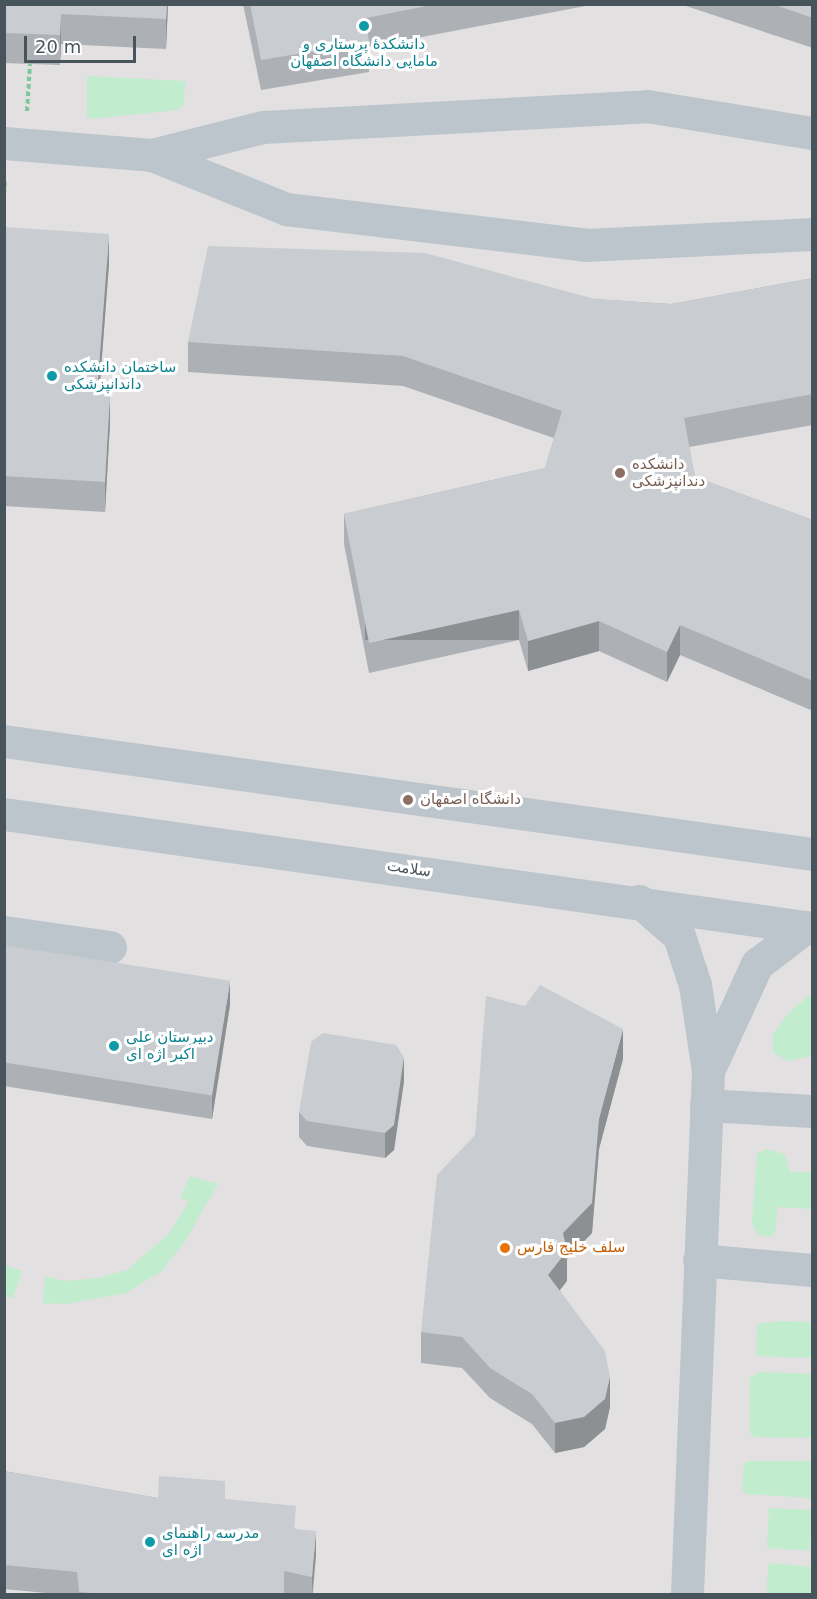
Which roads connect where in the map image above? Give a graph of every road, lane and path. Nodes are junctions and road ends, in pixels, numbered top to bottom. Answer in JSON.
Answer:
{"nodes":[{"id":1,"x":30,"y":64,"type":"edge"},
{"id":2,"x":813,"y":132,"type":"edge"},
{"id":3,"x":15,"y":144,"type":"edge"},
{"id":4,"x":152,"y":155,"type":"junction"},
{"id":5,"x":813,"y":234,"type":"edge"},
{"id":6,"x":4,"y":741,"type":"edge"},
{"id":7,"x":4,"y":814,"type":"edge"},
{"id":8,"x":813,"y":854,"type":"edge"},
{"id":9,"x":639,"y":901,"type":"junction"},
{"id":10,"x":809,"y":927,"type":"edge"},
{"id":11,"x":4,"y":932,"type":"edge"},
{"id":12,"x":110,"y":947,"type":"dead end"},
{"id":13,"x":708,"y":1071,"type":"junction"},
{"id":14,"x":706,"y":1105,"type":"junction"},
{"id":15,"x":813,"y":1111,"type":"edge"},
{"id":16,"x":699,"y":1260,"type":"junction"},
{"id":17,"x":813,"y":1269,"type":"edge"},
{"id":18,"x":687,"y":1594,"type":"edge"}],
"edges":[{"from":1,"to":3,"type":"path"},
{"from":2,"to":4,"type":"lane"},
{"from":3,"to":4,"type":"lane"},
{"from":4,"to":5,"type":"lane"},
{"from":6,"to":8,"type":"lane"},
{"from":7,"to":9,"type":"lane","name":"سلامت"},
{"from":9,"to":10,"type":"lane","name":"سلامت"},
{"from":9,"to":13,"type":"lane"},
{"from":10,"to":13,"type":"lane"},
{"from":11,"to":12,"type":"lane"},
{"from":13,"to":14,"type":"lane"},
{"from":14,"to":15,"type":"lane"},
{"from":14,"to":16,"type":"lane"},
{"from":16,"to":17,"type":"lane"},
{"from":16,"to":18,"type":"lane"}]}
